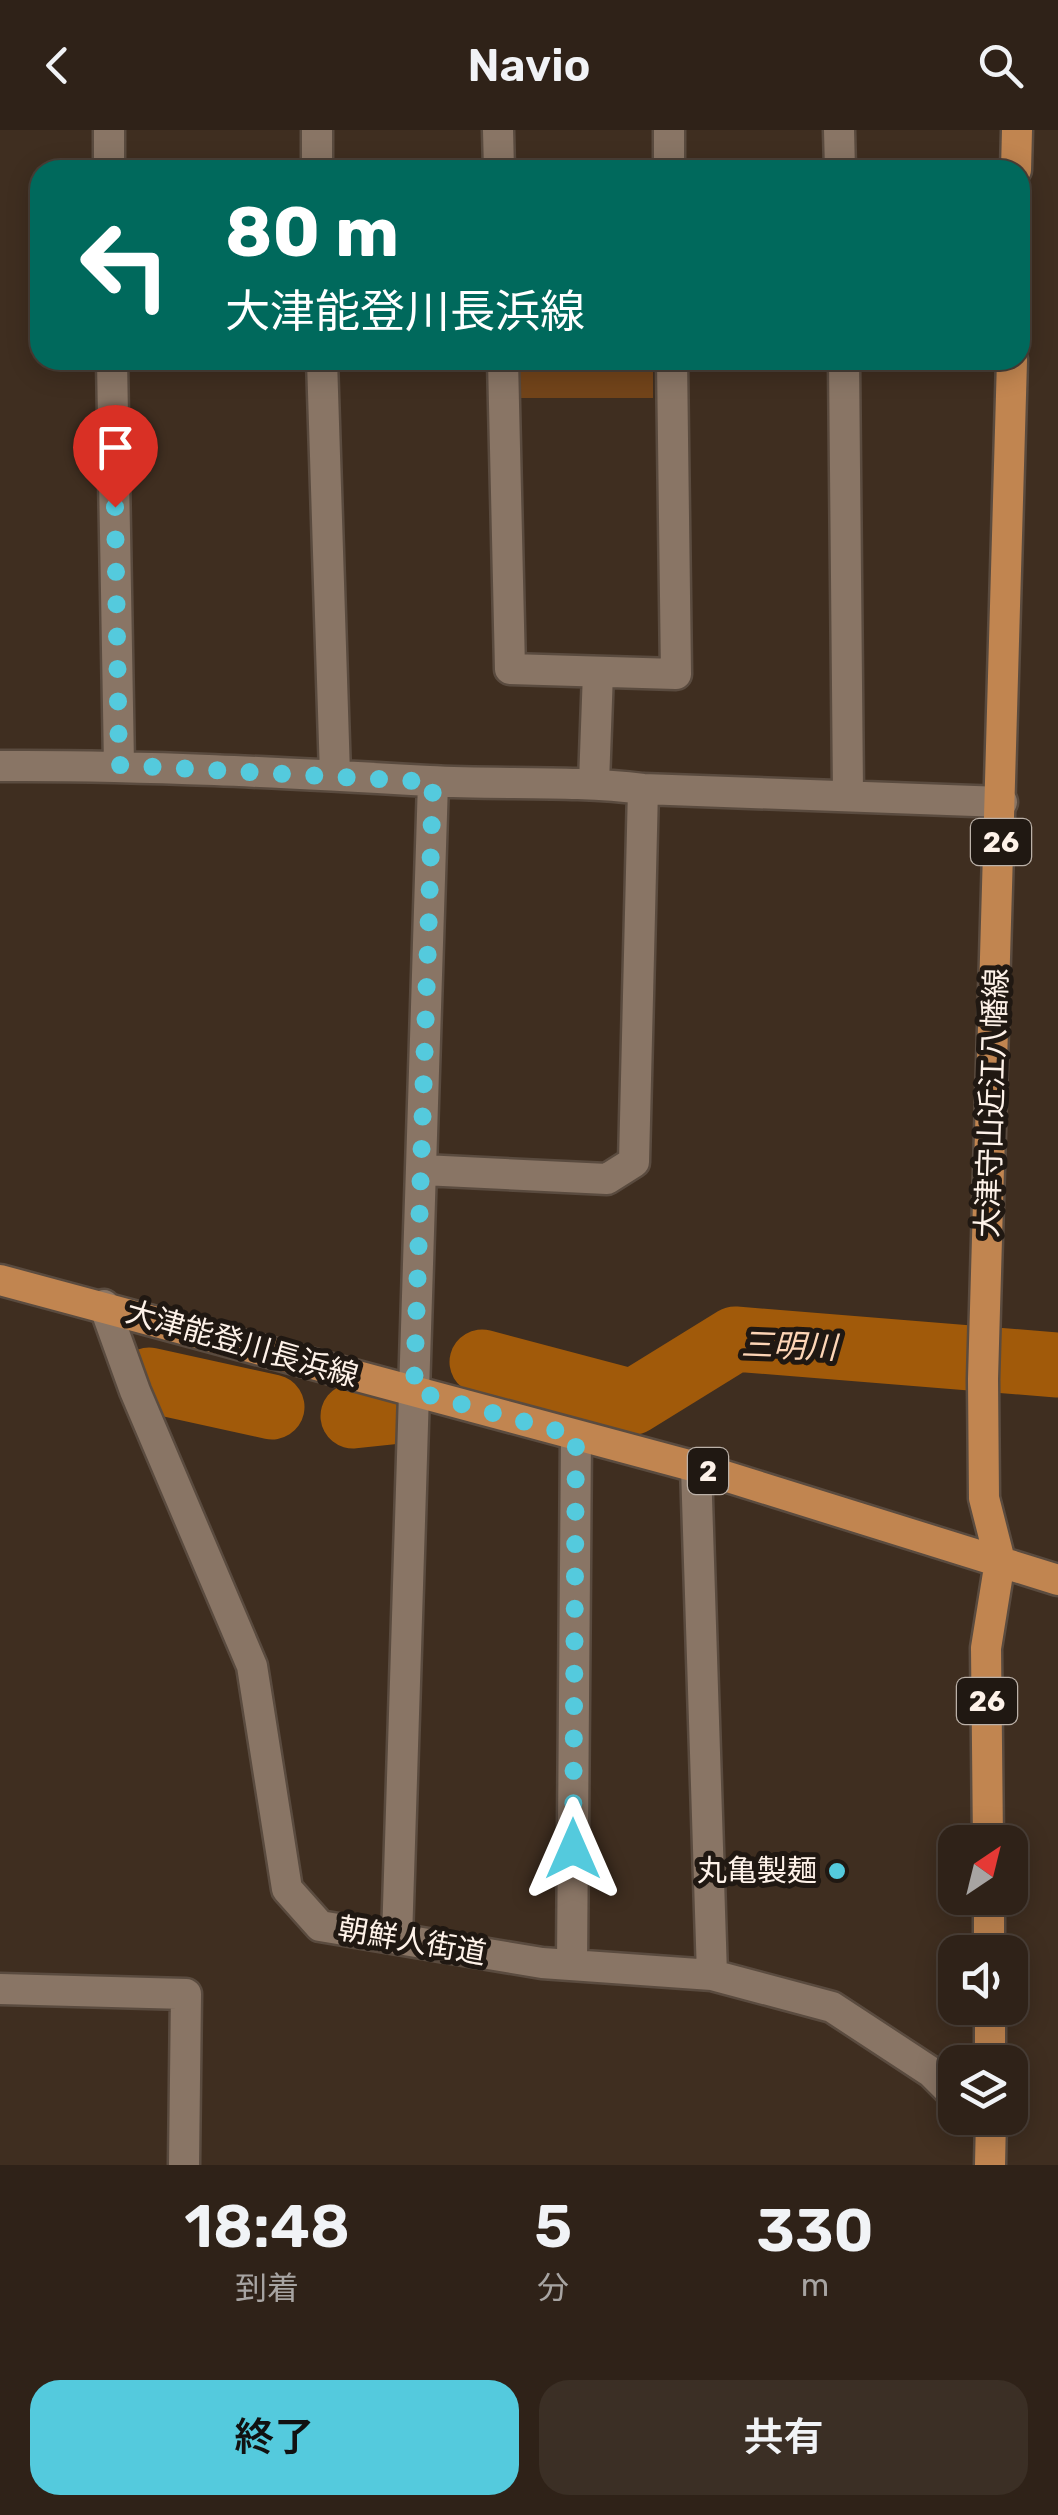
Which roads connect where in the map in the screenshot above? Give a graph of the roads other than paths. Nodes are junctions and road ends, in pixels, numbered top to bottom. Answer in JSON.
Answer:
{"nodes":[{"id":1,"x":108,"y":130,"type":"edge"},
{"id":2,"x":317,"y":130,"type":"edge"},
{"id":3,"x":498,"y":130,"type":"edge"},
{"id":4,"x":669,"y":130,"type":"edge"},
{"id":5,"x":839,"y":130,"type":"edge"},
{"id":6,"x":1017,"y":130,"type":"edge"},
{"id":7,"x":109,"y":160,"type":"edge"},
{"id":8,"x":317,"y":160,"type":"edge"},
{"id":9,"x":499,"y":160,"type":"edge"},
{"id":10,"x":670,"y":160,"type":"edge"},
{"id":11,"x":840,"y":160,"type":"edge"},
{"id":12,"x":1016,"y":160,"type":"edge"},
{"id":13,"x":112,"y":370,"type":"edge"},
{"id":14,"x":322,"y":370,"type":"edge"},
{"id":15,"x":503,"y":370,"type":"edge"},
{"id":16,"x":672,"y":370,"type":"edge"},
{"id":17,"x":844,"y":370,"type":"edge"},
{"id":18,"x":1012,"y":370,"type":"edge"},
{"id":19,"x":598,"y":672,"type":"junction"},
{"id":20,"x":119,"y":765,"type":"junction"},
{"id":21,"x":0,"y":766,"type":"edge"},
{"id":22,"x":335,"y":775,"type":"junction"},
{"id":23,"x":433,"y":782,"type":"junction"},
{"id":24,"x":594,"y":783,"type":"junction"},
{"id":25,"x":643,"y":789,"type":"junction"},
{"id":26,"x":848,"y":793,"type":"junction"},
{"id":27,"x":1002,"y":802,"type":"junction"},
{"id":28,"x":423,"y":1170,"type":"junction"},
{"id":29,"x":0,"y":1280,"type":"edge"},
{"id":30,"x":104,"y":1306,"type":"junction"},
{"id":31,"x":414,"y":1391,"type":"junction"},
{"id":32,"x":576,"y":1436,"type":"junction"},
{"id":33,"x":696,"y":1467,"type":"junction"},
{"id":34,"x":1000,"y":1560,"type":"junction"},
{"id":35,"x":1058,"y":1580,"type":"edge"},
{"id":36,"x":988,"y":1825,"type":"edge"},
{"id":37,"x":396,"y":1939,"type":"junction"},
{"id":38,"x":572,"y":1965,"type":"junction"},
{"id":39,"x":712,"y":1975,"type":"junction"},
{"id":40,"x":0,"y":1989,"type":"edge"},
{"id":41,"x":938,"y":2079,"type":"edge"},
{"id":42,"x":184,"y":2165,"type":"edge"}],
"edges":[{"from":1,"to":7,"type":"street"},
{"from":2,"to":8,"type":"street"},
{"from":3,"to":9,"type":"street"},
{"from":4,"to":10,"type":"street"},
{"from":5,"to":11,"type":"street"},
{"from":6,"to":12,"type":"main road"},
{"from":13,"to":20,"type":"street"},
{"from":14,"to":22,"type":"street"},
{"from":15,"to":19,"type":"street"},
{"from":16,"to":19,"type":"street"},
{"from":17,"to":26,"type":"street"},
{"from":18,"to":27,"type":"main road","name":"大津守山近江八幡線","number":"26"},
{"from":19,"to":24,"type":"street"},
{"from":20,"to":21,"type":"street"},
{"from":20,"to":22,"type":"street"},
{"from":22,"to":23,"type":"street"},
{"from":23,"to":24,"type":"street"},
{"from":23,"to":28,"type":"street"},
{"from":24,"to":25,"type":"street"},
{"from":25,"to":26,"type":"street"},
{"from":25,"to":28,"type":"street"},
{"from":26,"to":27,"type":"street"},
{"from":27,"to":34,"type":"main road","name":"大津守山近江八幡線","number":"26"},
{"from":28,"to":31,"type":"street"},
{"from":29,"to":30,"type":"main road","name":"大津能登川長浜線","number":"2"},
{"from":30,"to":31,"type":"main road","name":"大津能登川長浜線","number":"2"},
{"from":30,"to":37,"type":"street","name":"朝鮮人街道"},
{"from":31,"to":32,"type":"main road","name":"大津能登川長浜線","number":"2"},
{"from":31,"to":37,"type":"street"},
{"from":32,"to":33,"type":"main road","name":"大津能登川長浜線","number":"2"},
{"from":32,"to":38,"type":"street"},
{"from":33,"to":34,"type":"main road","name":"大津能登川長浜線","number":"2"},
{"from":33,"to":39,"type":"street"},
{"from":34,"to":35,"type":"main road","name":"大津能登川長浜線","number":"2"},
{"from":34,"to":36,"type":"main road","name":"大津守山近江八幡線","number":"26"},
{"from":37,"to":38,"type":"street","name":"朝鮮人街道"},
{"from":38,"to":39,"type":"street","name":"朝鮮人街道"},
{"from":39,"to":41,"type":"street","name":"朝鮮人街道"},
{"from":40,"to":42,"type":"street"}]}
